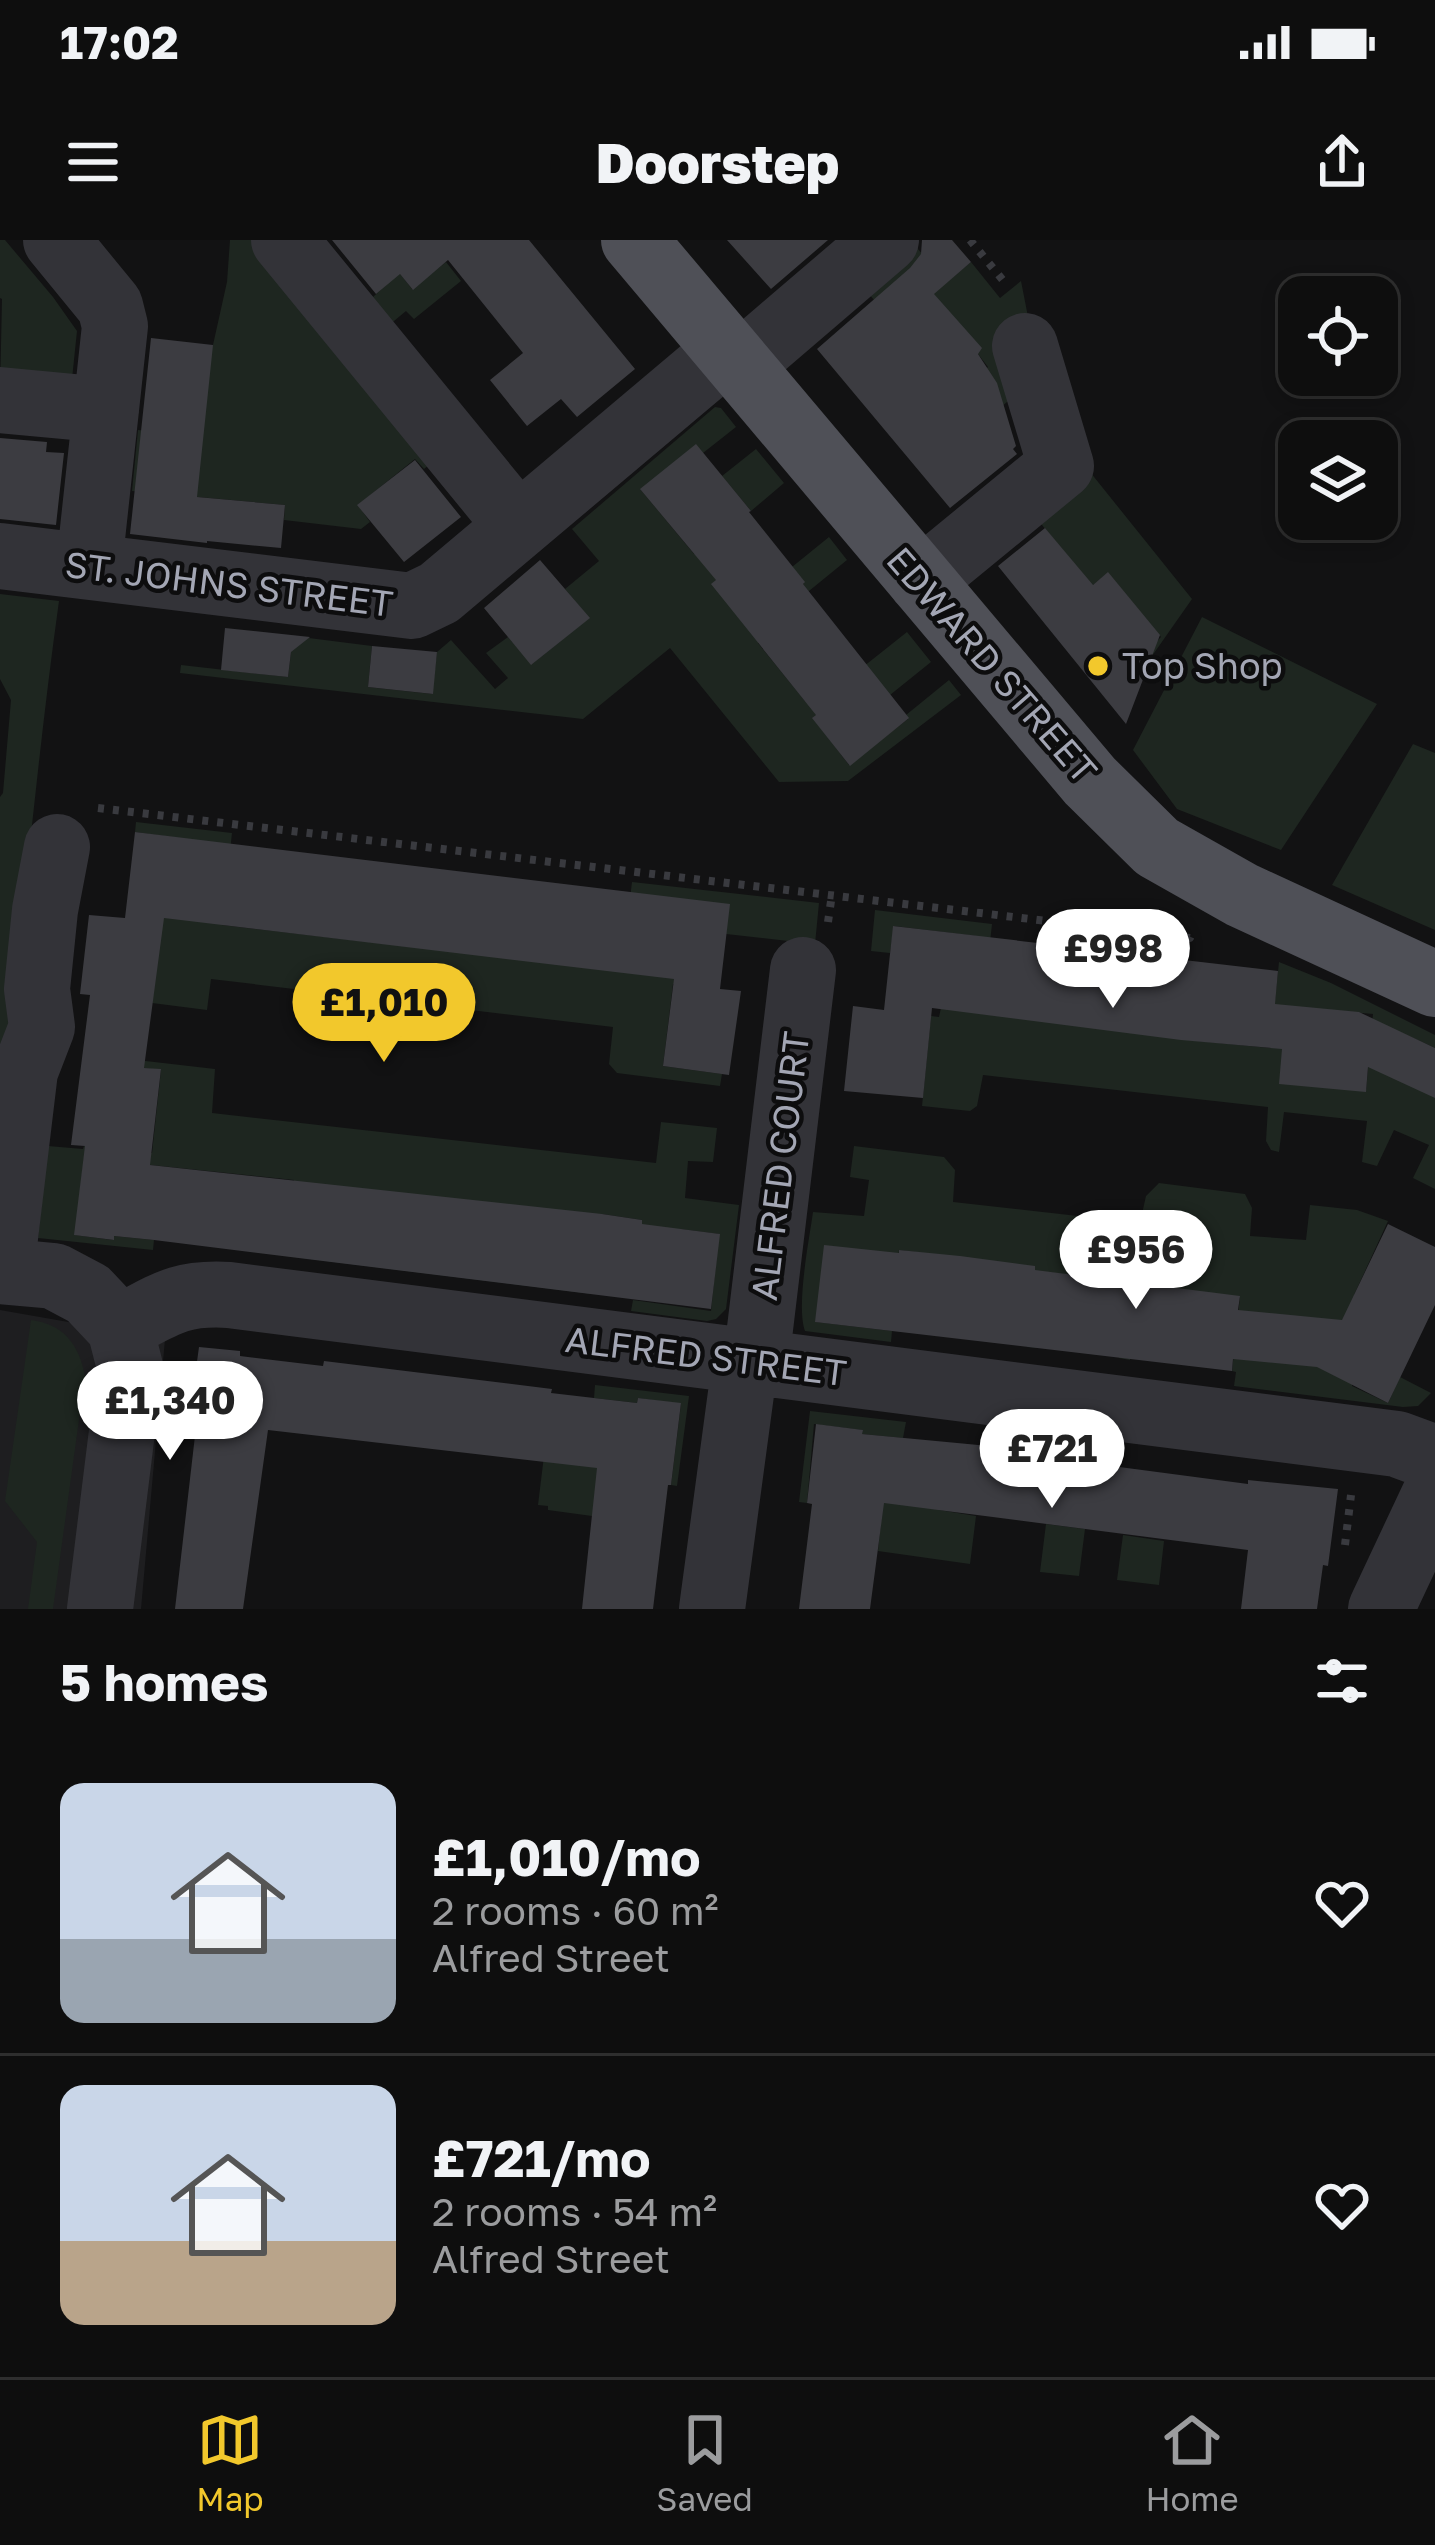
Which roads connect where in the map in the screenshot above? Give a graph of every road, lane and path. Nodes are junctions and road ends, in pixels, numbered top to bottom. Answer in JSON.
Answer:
{"nodes":[{"id":1,"x":56,"y":240,"type":"edge"},
{"id":2,"x":284,"y":240,"type":"edge"},
{"id":3,"x":634,"y":240,"type":"edge"},
{"id":4,"x":886,"y":240,"type":"edge"},
{"id":5,"x":970,"y":240,"type":"edge"},
{"id":6,"x":1015,"y":315,"type":"joint"},
{"id":7,"x":733,"y":358,"type":"junction"},
{"id":8,"x":0,"y":400,"type":"edge"},
{"id":9,"x":106,"y":410,"type":"junction"},
{"id":10,"x":518,"y":526,"type":"junction"},
{"id":11,"x":0,"y":556,"type":"edge"},
{"id":12,"x":89,"y":566,"type":"junction"},
{"id":13,"x":921,"y":581,"type":"junction"},
{"id":14,"x":57,"y":847,"type":"joint"},
{"id":15,"x":1218,"y":882,"type":"junction"},
{"id":16,"x":803,"y":970,"type":"dead end"},
{"id":17,"x":1435,"y":984,"type":"edge"},
{"id":18,"x":0,"y":1270,"type":"edge"},
{"id":19,"x":120,"y":1328,"type":"junction"},
{"id":20,"x":756,"y":1362,"type":"junction"},
{"id":21,"x":1435,"y":1458,"type":"edge"},
{"id":22,"x":1351,"y":1492,"type":"dead end"},
{"id":23,"x":1435,"y":1494,"type":"edge"},
{"id":24,"x":1362,"y":1584,"type":"edge"},
{"id":25,"x":100,"y":1609,"type":"edge"},
{"id":26,"x":712,"y":1609,"type":"edge"}],
"edges":[{"from":1,"to":9,"type":"street"},
{"from":2,"to":10,"type":"street"},
{"from":3,"to":7,"type":"main road","name":"EDWARD STREET"},
{"from":4,"to":7,"type":"street","name":"ST. JOHNS STREET"},
{"from":5,"to":6,"type":"path"},
{"from":6,"to":13,"type":"street"},
{"from":7,"to":10,"type":"street","name":"ST. JOHNS STREET"},
{"from":7,"to":13,"type":"main road","name":"EDWARD STREET"},
{"from":8,"to":9,"type":"street"},
{"from":9,"to":12,"type":"street"},
{"from":10,"to":12,"type":"street","name":"ST. JOHNS STREET"},
{"from":11,"to":12,"type":"street","name":"ST. JOHNS STREET"},
{"from":13,"to":15,"type":"main road","name":"EDWARD STREET"},
{"from":14,"to":15,"type":"path"},
{"from":14,"to":18,"type":"street"},
{"from":15,"to":17,"type":"main road","name":"EDWARD STREET"},
{"from":16,"to":20,"type":"street","name":"ALFRED COURT"},
{"from":18,"to":19,"type":"street"},
{"from":19,"to":20,"type":"street","name":"ALFRED STREET"},
{"from":19,"to":25,"type":"street"},
{"from":20,"to":21,"type":"street","name":"ALFRED STREET"},
{"from":20,"to":26,"type":"street","name":"ALFRED COURT"},
{"from":22,"to":24,"type":"path"},
{"from":23,"to":24,"type":"street"}]}
